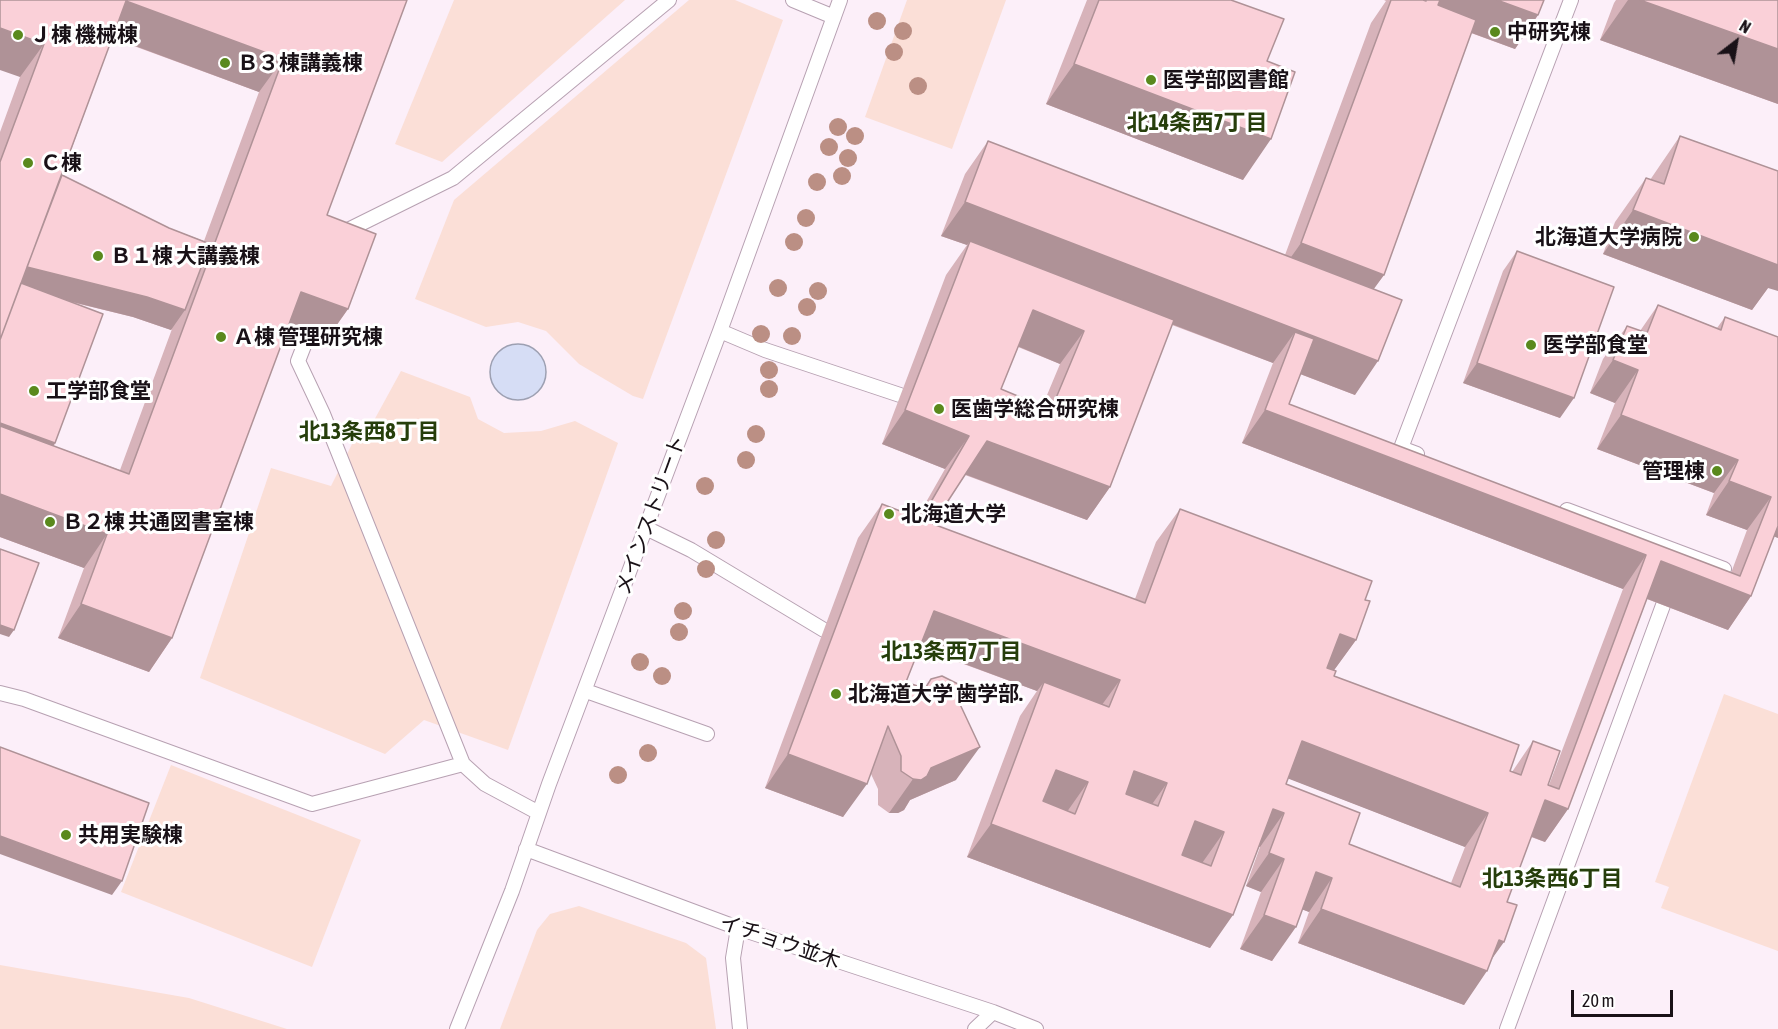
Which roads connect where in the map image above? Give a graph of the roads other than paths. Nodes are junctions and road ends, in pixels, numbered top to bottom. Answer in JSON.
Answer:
{"nodes":[{"id":1,"x":669,"y":0,"type":"edge"},
{"id":2,"x":793,"y":0,"type":"edge"},
{"id":3,"x":840,"y":0,"type":"edge"},
{"id":4,"x":1571,"y":0,"type":"edge"},
{"id":5,"x":834,"y":16,"type":"junction"},
{"id":6,"x":341,"y":249,"type":"edge"},
{"id":7,"x":319,"y":308,"type":"edge"},
{"id":8,"x":720,"y":331,"type":"junction"},
{"id":9,"x":900,"y":395,"type":"dead end"},
{"id":10,"x":1434,"y":460,"type":"edge"},
{"id":11,"x":1553,"y":505,"type":"edge"},
{"id":12,"x":646,"y":528,"type":"junction"},
{"id":13,"x":1679,"y":564,"type":"junction"},
{"id":14,"x":1725,"y":569,"type":"edge"},
{"id":15,"x":824,"y":630,"type":"dead end"},
{"id":16,"x":586,"y":691,"type":"junction"},
{"id":17,"x":0,"y":693,"type":"edge"},
{"id":18,"x":707,"y":734,"type":"dead end"},
{"id":19,"x":463,"y":764,"type":"junction"},
{"id":20,"x":539,"y":813,"type":"junction"},
{"id":21,"x":526,"y":849,"type":"junction"},
{"id":22,"x":738,"y":928,"type":"junction"},
{"id":23,"x":993,"y":1012,"type":"junction"},
{"id":24,"x":457,"y":1029,"type":"edge"},
{"id":25,"x":740,"y":1029,"type":"edge"},
{"id":26,"x":975,"y":1029,"type":"edge"},
{"id":27,"x":1036,"y":1029,"type":"edge"},
{"id":28,"x":1507,"y":1029,"type":"edge"}],
"edges":[{"from":1,"to":6,"type":"lane"},
{"from":2,"to":5,"type":"lane"},
{"from":3,"to":5,"type":"lane","name":"メインストリート"},
{"from":4,"to":10,"type":"lane"},
{"from":5,"to":8,"type":"lane","name":"メインストリート"},
{"from":7,"to":19,"type":"lane"},
{"from":8,"to":9,"type":"lane"},
{"from":8,"to":12,"type":"lane","name":"メインストリート"},
{"from":11,"to":13,"type":"lane"},
{"from":12,"to":15,"type":"lane"},
{"from":12,"to":16,"type":"lane","name":"メインストリート"},
{"from":13,"to":14,"type":"lane"},
{"from":13,"to":28,"type":"lane"},
{"from":16,"to":18,"type":"lane"},
{"from":16,"to":20,"type":"lane","name":"メインストリート"},
{"from":17,"to":19,"type":"lane"},
{"from":19,"to":20,"type":"lane"},
{"from":20,"to":21,"type":"lane","name":"メインストリート"},
{"from":21,"to":22,"type":"lane","name":"イチョウ並木"},
{"from":21,"to":24,"type":"lane","name":"メインストリート"},
{"from":22,"to":23,"type":"lane","name":"イチョウ並木"},
{"from":22,"to":25,"type":"lane"},
{"from":23,"to":26,"type":"lane"},
{"from":23,"to":27,"type":"lane","name":"イチョウ並木"}]}
